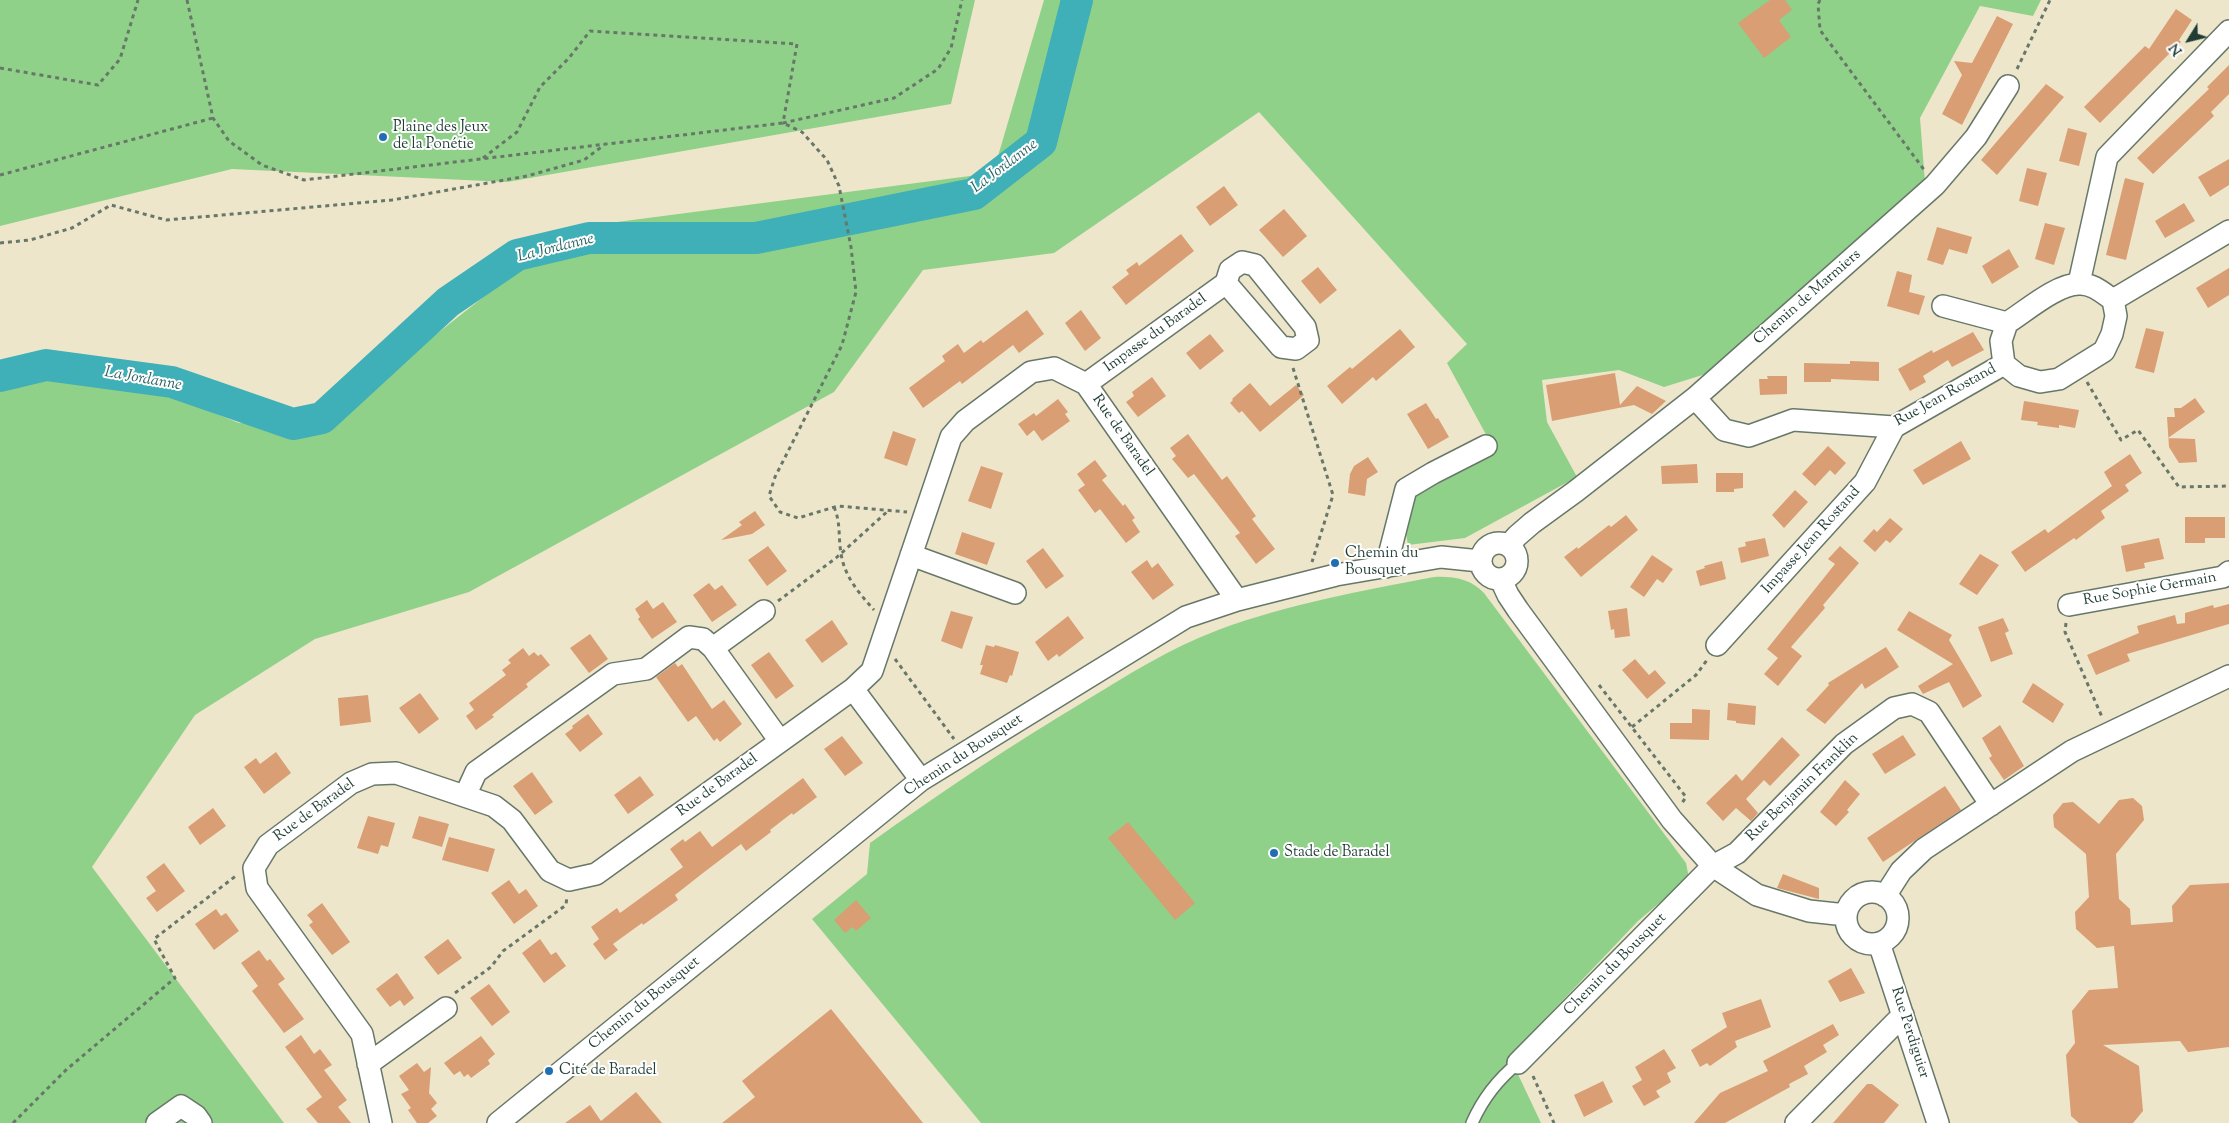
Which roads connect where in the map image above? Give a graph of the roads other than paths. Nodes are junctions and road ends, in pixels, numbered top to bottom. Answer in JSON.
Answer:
{"nodes":[{"id":1,"x":2229,"y":31,"type":"edge"},
{"id":2,"x":2008,"y":86,"type":"road end"},
{"id":3,"x":2229,"y":231,"type":"edge"},
{"id":4,"x":1226,"y":283,"type":"junction"},
{"id":5,"x":2079,"y":283,"type":"junction"},
{"id":6,"x":2113,"y":300,"type":"junction"},
{"id":7,"x":1943,"y":306,"type":"dead end"},
{"id":8,"x":2008,"y":323,"type":"junction"},
{"id":9,"x":2004,"y":364,"type":"junction"},
{"id":10,"x":1086,"y":384,"type":"junction"},
{"id":11,"x":1695,"y":398,"type":"junction"},
{"id":12,"x":1894,"y":427,"type":"junction"},
{"id":13,"x":1486,"y":446,"type":"dead end"},
{"id":14,"x":1509,"y":545,"type":"junction"},
{"id":15,"x":911,"y":555,"type":"junction"},
{"id":16,"x":1480,"y":561,"type":"junction"},
{"id":17,"x":1386,"y":567,"type":"junction"},
{"id":18,"x":2229,"y":572,"type":"edge"},
{"id":19,"x":1501,"y":580,"type":"junction"},
{"id":20,"x":1015,"y":593,"type":"dead end"},
{"id":21,"x":1237,"y":600,"type":"junction"},
{"id":22,"x":2069,"y":605,"type":"road end"},
{"id":23,"x":764,"y":611,"type":"road end"},
{"id":24,"x":1718,"y":645,"type":"road end"},
{"id":25,"x":713,"y":648,"type":"junction"},
{"id":26,"x":2229,"y":676,"type":"edge"},
{"id":27,"x":852,"y":689,"type":"junction"},
{"id":28,"x":780,"y":741,"type":"junction"},
{"id":29,"x":921,"y":780,"type":"junction"},
{"id":30,"x":465,"y":796,"type":"junction"},
{"id":31,"x":1991,"y":805,"type":"junction"},
{"id":32,"x":1713,"y":866,"type":"junction"},
{"id":33,"x":1885,"y":896,"type":"junction"},
{"id":34,"x":1846,"y":915,"type":"junction"},
{"id":35,"x":1879,"y":943,"type":"junction"},
{"id":36,"x":446,"y":1008,"type":"road end"},
{"id":37,"x":1903,"y":1015,"type":"junction"},
{"id":38,"x":1521,"y":1060,"type":"joint"},
{"id":39,"x":368,"y":1064,"type":"junction"},
{"id":40,"x":156,"y":1123,"type":"edge"},
{"id":41,"x":201,"y":1123,"type":"edge"},
{"id":42,"x":380,"y":1123,"type":"edge"},
{"id":43,"x":498,"y":1123,"type":"edge"},
{"id":44,"x":1472,"y":1123,"type":"edge"},
{"id":45,"x":1796,"y":1123,"type":"edge"},
{"id":46,"x":1938,"y":1123,"type":"edge"}],
"edges":[{"from":1,"to":5,"type":"street"},
{"from":2,"to":11,"type":"street","name":"Chemin de Marmiers"},
{"from":3,"to":6,"type":"street"},
{"from":4,"to":4,"type":"street","name":"Impasse du Baradel"},
{"from":4,"to":10,"type":"street","name":"Impasse du Baradel"},
{"from":5,"to":6,"type":"street"},
{"from":5,"to":8,"type":"street"},
{"from":6,"to":9,"type":"street","name":"Rue Jean Rostand"},
{"from":7,"to":8,"type":"street"},
{"from":8,"to":9,"type":"street","name":"Rue Jean Rostand"},
{"from":9,"to":12,"type":"street","name":"Rue Jean Rostand"},
{"from":10,"to":15,"type":"street","name":"Rue de Baradel"},
{"from":10,"to":21,"type":"street","name":"Rue de Baradel"},
{"from":11,"to":12,"type":"street","name":"Rue Jean Rostand"},
{"from":11,"to":14,"type":"street","name":"Chemin de Marmiers"},
{"from":12,"to":24,"type":"street","name":"Impasse Jean Rostand"},
{"from":13,"to":17,"type":"street"},
{"from":14,"to":16,"type":"street"},
{"from":14,"to":19,"type":"street"},
{"from":15,"to":20,"type":"street"},
{"from":15,"to":27,"type":"street","name":"Rue de Baradel"},
{"from":16,"to":17,"type":"street","name":"Chemin du Bousquet"},
{"from":16,"to":19,"type":"street"},
{"from":17,"to":21,"type":"street","name":"Chemin du Bousquet"},
{"from":18,"to":22,"type":"street","name":"Rue Sophie Germain"},
{"from":19,"to":32,"type":"street"},
{"from":21,"to":29,"type":"street","name":"Chemin du Bousquet"},
{"from":23,"to":25,"type":"street"},
{"from":25,"to":28,"type":"street"},
{"from":25,"to":30,"type":"street"},
{"from":26,"to":31,"type":"street"},
{"from":27,"to":28,"type":"street","name":"Rue de Baradel"},
{"from":27,"to":29,"type":"street"},
{"from":28,"to":30,"type":"street","name":"Rue de Baradel"},
{"from":29,"to":43,"type":"street","name":"Chemin du Bousquet"},
{"from":30,"to":39,"type":"street","name":"Rue de Baradel"},
{"from":31,"to":32,"type":"street","name":"Rue Benjamin Franklin"},
{"from":31,"to":33,"type":"street"},
{"from":32,"to":34,"type":"street"},
{"from":32,"to":38,"type":"street","name":"Chemin du Bousquet"},
{"from":33,"to":34,"type":"street"},
{"from":33,"to":35,"type":"street"},
{"from":34,"to":35,"type":"street"},
{"from":35,"to":37,"type":"street","name":"Rue Perdiguier"},
{"from":36,"to":39,"type":"street"},
{"from":37,"to":45,"type":"street"},
{"from":37,"to":46,"type":"street","name":"Rue Perdiguier"},
{"from":38,"to":44,"type":"lane"},
{"from":39,"to":42,"type":"street"},
{"from":40,"to":41,"type":"street"}]}
